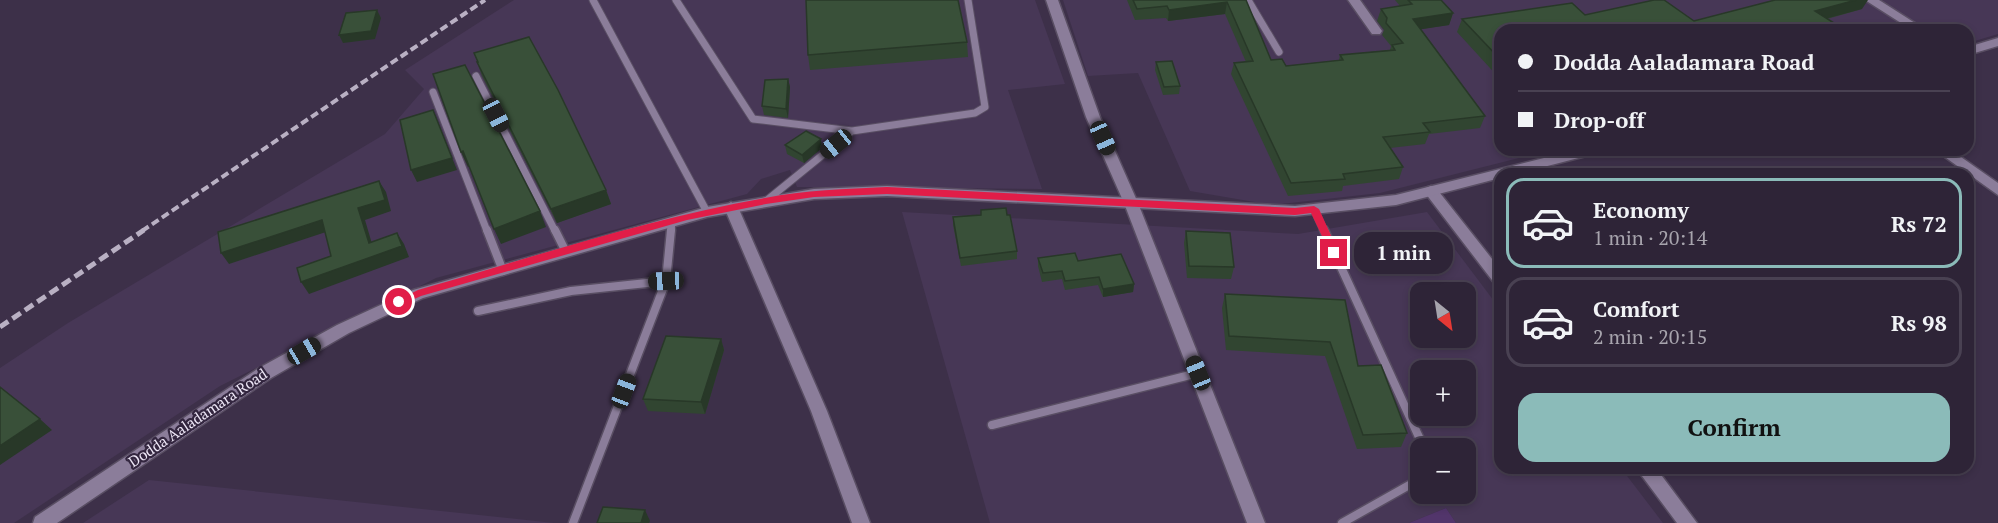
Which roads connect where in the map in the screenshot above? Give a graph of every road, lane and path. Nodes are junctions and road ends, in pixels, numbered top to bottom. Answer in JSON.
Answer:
{"nodes":[{"id":1,"x":592,"y":0,"type":"edge"},
{"id":2,"x":676,"y":0,"type":"edge"},
{"id":3,"x":968,"y":0,"type":"edge"},
{"id":4,"x":1052,"y":0,"type":"edge"},
{"id":5,"x":1248,"y":0,"type":"edge"},
{"id":6,"x":1354,"y":0,"type":"edge"},
{"id":7,"x":1870,"y":0,"type":"edge"},
{"id":8,"x":1910,"y":24,"type":"edge"},
{"id":9,"x":1376,"y":31,"type":"dead end"},
{"id":10,"x":1998,"y":42,"type":"edge"},
{"id":11,"x":1974,"y":49,"type":"edge"},
{"id":12,"x":1279,"y":52,"type":"dead end"},
{"id":13,"x":476,"y":76,"type":"edge"},
{"id":14,"x":434,"y":92,"type":"edge"},
{"id":15,"x":852,"y":131,"type":"junction"},
{"id":16,"x":1569,"y":156,"type":"edge"},
{"id":17,"x":1950,"y":156,"type":"edge"},
{"id":18,"x":1522,"y":168,"type":"edge"},
{"id":19,"x":1967,"y":168,"type":"edge"},
{"id":20,"x":1974,"y":173,"type":"edge"},
{"id":21,"x":1494,"y":175,"type":"edge"},
{"id":22,"x":1998,"y":190,"type":"edge"},
{"id":23,"x":1431,"y":191,"type":"junction"},
{"id":24,"x":766,"y":201,"type":"junction"},
{"id":25,"x":1131,"y":203,"type":"junction"},
{"id":26,"x":731,"y":207,"type":"junction"},
{"id":27,"x":1314,"y":209,"type":"junction"},
{"id":28,"x":707,"y":212,"type":"junction"},
{"id":29,"x":672,"y":221,"type":"junction"},
{"id":30,"x":566,"y":252,"type":"junction"},
{"id":31,"x":503,"y":271,"type":"junction"},
{"id":32,"x":1494,"y":272,"type":"edge"},
{"id":33,"x":666,"y":281,"type":"junction"},
{"id":34,"x":478,"y":311,"type":"dead end"},
{"id":35,"x":1198,"y":373,"type":"junction"},
{"id":36,"x":992,"y":425,"type":"dead end"},
{"id":37,"x":1419,"y":438,"type":"edge"},
{"id":38,"x":1650,"y":474,"type":"edge"},
{"id":39,"x":1410,"y":485,"type":"edge"},
{"id":40,"x":42,"y":523,"type":"edge"},
{"id":41,"x":573,"y":523,"type":"edge"},
{"id":42,"x":861,"y":523,"type":"edge"},
{"id":43,"x":1256,"y":523,"type":"edge"},
{"id":44,"x":1342,"y":523,"type":"edge"},
{"id":45,"x":1688,"y":523,"type":"edge"}],
"edges":[{"from":1,"to":28,"type":"lane"},
{"from":2,"to":15,"type":"lane"},
{"from":3,"to":15,"type":"lane"},
{"from":4,"to":25,"type":"main road"},
{"from":5,"to":12,"type":"lane"},
{"from":6,"to":9,"type":"main road"},
{"from":7,"to":8,"type":"main road"},
{"from":10,"to":11,"type":"main road"},
{"from":13,"to":30,"type":"lane"},
{"from":14,"to":31,"type":"lane"},
{"from":15,"to":24,"type":"lane"},
{"from":16,"to":18,"type":"main road","name":"Dodda Aaladamara Road"},
{"from":17,"to":19,"type":"main road"},
{"from":20,"to":22,"type":"main road"},
{"from":21,"to":23,"type":"main road","name":"Dodda Aaladamara Road"},
{"from":23,"to":27,"type":"main road","name":"Dodda Aaladamara Road"},
{"from":23,"to":32,"type":"main road"},
{"from":24,"to":25,"type":"main road","name":"Dodda Aaladamara Road"},
{"from":24,"to":26,"type":"main road","name":"Dodda Aaladamara Road"},
{"from":25,"to":27,"type":"main road","name":"Dodda Aaladamara Road"},
{"from":25,"to":35,"type":"main road"},
{"from":26,"to":28,"type":"main road","name":"Dodda Aaladamara Road"},
{"from":26,"to":42,"type":"main road"},
{"from":27,"to":37,"type":"lane"},
{"from":28,"to":29,"type":"main road","name":"Dodda Aaladamara Road"},
{"from":29,"to":30,"type":"main road","name":"Dodda Aaladamara Road"},
{"from":29,"to":33,"type":"lane"},
{"from":30,"to":31,"type":"main road","name":"Dodda Aaladamara Road"},
{"from":31,"to":40,"type":"main road","name":"Dodda Aaladamara Road"},
{"from":33,"to":34,"type":"lane"},
{"from":33,"to":41,"type":"lane"},
{"from":35,"to":36,"type":"lane"},
{"from":35,"to":43,"type":"main road"},
{"from":38,"to":45,"type":"main road"},
{"from":39,"to":44,"type":"lane"}]}
